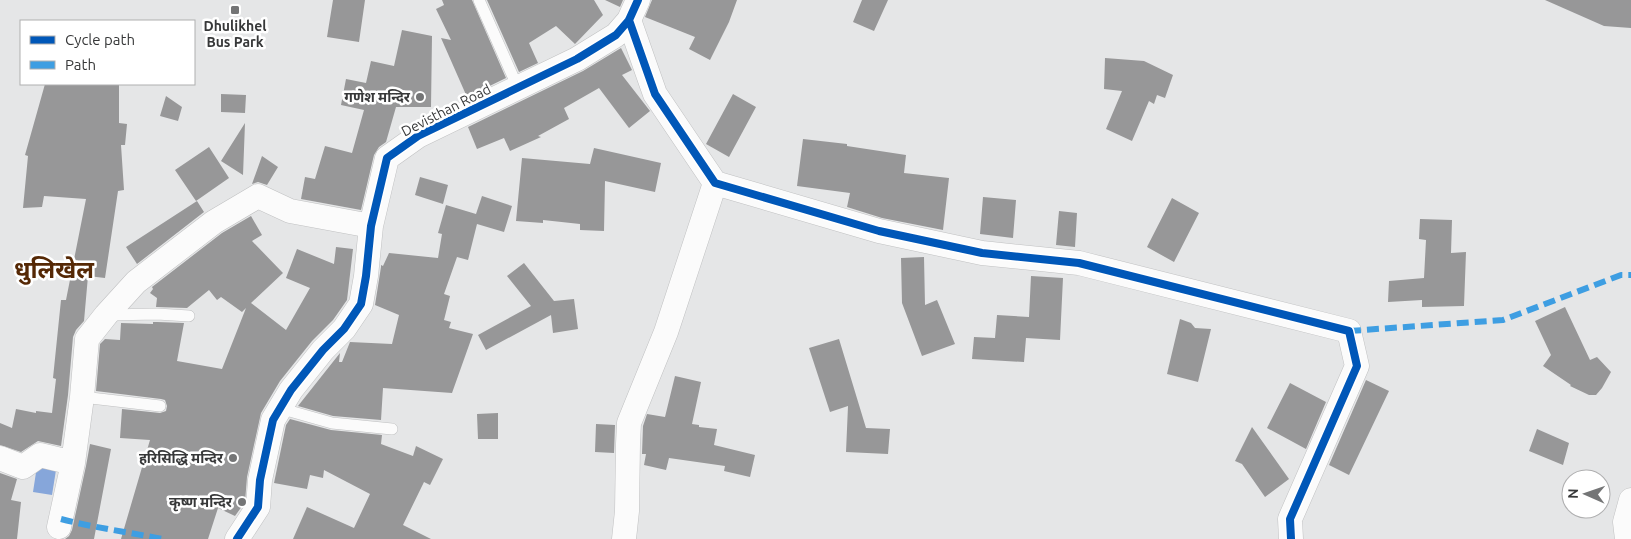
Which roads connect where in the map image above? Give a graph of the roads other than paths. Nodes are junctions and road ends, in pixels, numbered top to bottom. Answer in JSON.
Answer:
{"nodes":[{"id":1,"x":479,"y":0,"type":"edge"},
{"id":2,"x":633,"y":10,"type":"edge"},
{"id":3,"x":518,"y":88,"type":"junction"},
{"id":4,"x":715,"y":183,"type":"junction"},
{"id":5,"x":371,"y":226,"type":"junction"},
{"id":6,"x":106,"y":315,"type":"junction"},
{"id":7,"x":189,"y":316,"type":"dead end"},
{"id":8,"x":82,"y":397,"type":"junction"},
{"id":9,"x":160,"y":406,"type":"dead end"},
{"id":10,"x":279,"y":408,"type":"junction"},
{"id":11,"x":392,"y":429,"type":"dead end"},
{"id":12,"x":0,"y":458,"type":"edge"},
{"id":13,"x":73,"y":463,"type":"junction"},
{"id":14,"x":1631,"y":500,"type":"edge"},
{"id":15,"x":59,"y":527,"type":"dead end"},
{"id":16,"x":243,"y":537,"type":"edge"},
{"id":17,"x":624,"y":539,"type":"edge"},
{"id":18,"x":1291,"y":539,"type":"edge"},
{"id":19,"x":1627,"y":539,"type":"edge"}],
"edges":[{"from":1,"to":3,"type":"lane"},
{"from":2,"to":3,"type":"street","name":"Devisthan Road"},
{"from":2,"to":4,"type":"street"},
{"from":3,"to":5,"type":"street","name":"Devisthan Road"},
{"from":4,"to":17,"type":"street"},
{"from":4,"to":18,"type":"street"},
{"from":5,"to":6,"type":"street"},
{"from":5,"to":10,"type":"street","name":"Devisthan Road"},
{"from":6,"to":7,"type":"lane"},
{"from":6,"to":8,"type":"street"},
{"from":8,"to":9,"type":"lane"},
{"from":8,"to":13,"type":"street"},
{"from":10,"to":11,"type":"lane"},
{"from":10,"to":16,"type":"street","name":"Devisthan Road"},
{"from":12,"to":13,"type":"street"},
{"from":13,"to":15,"type":"street"},
{"from":14,"to":19,"type":"street"}]}
